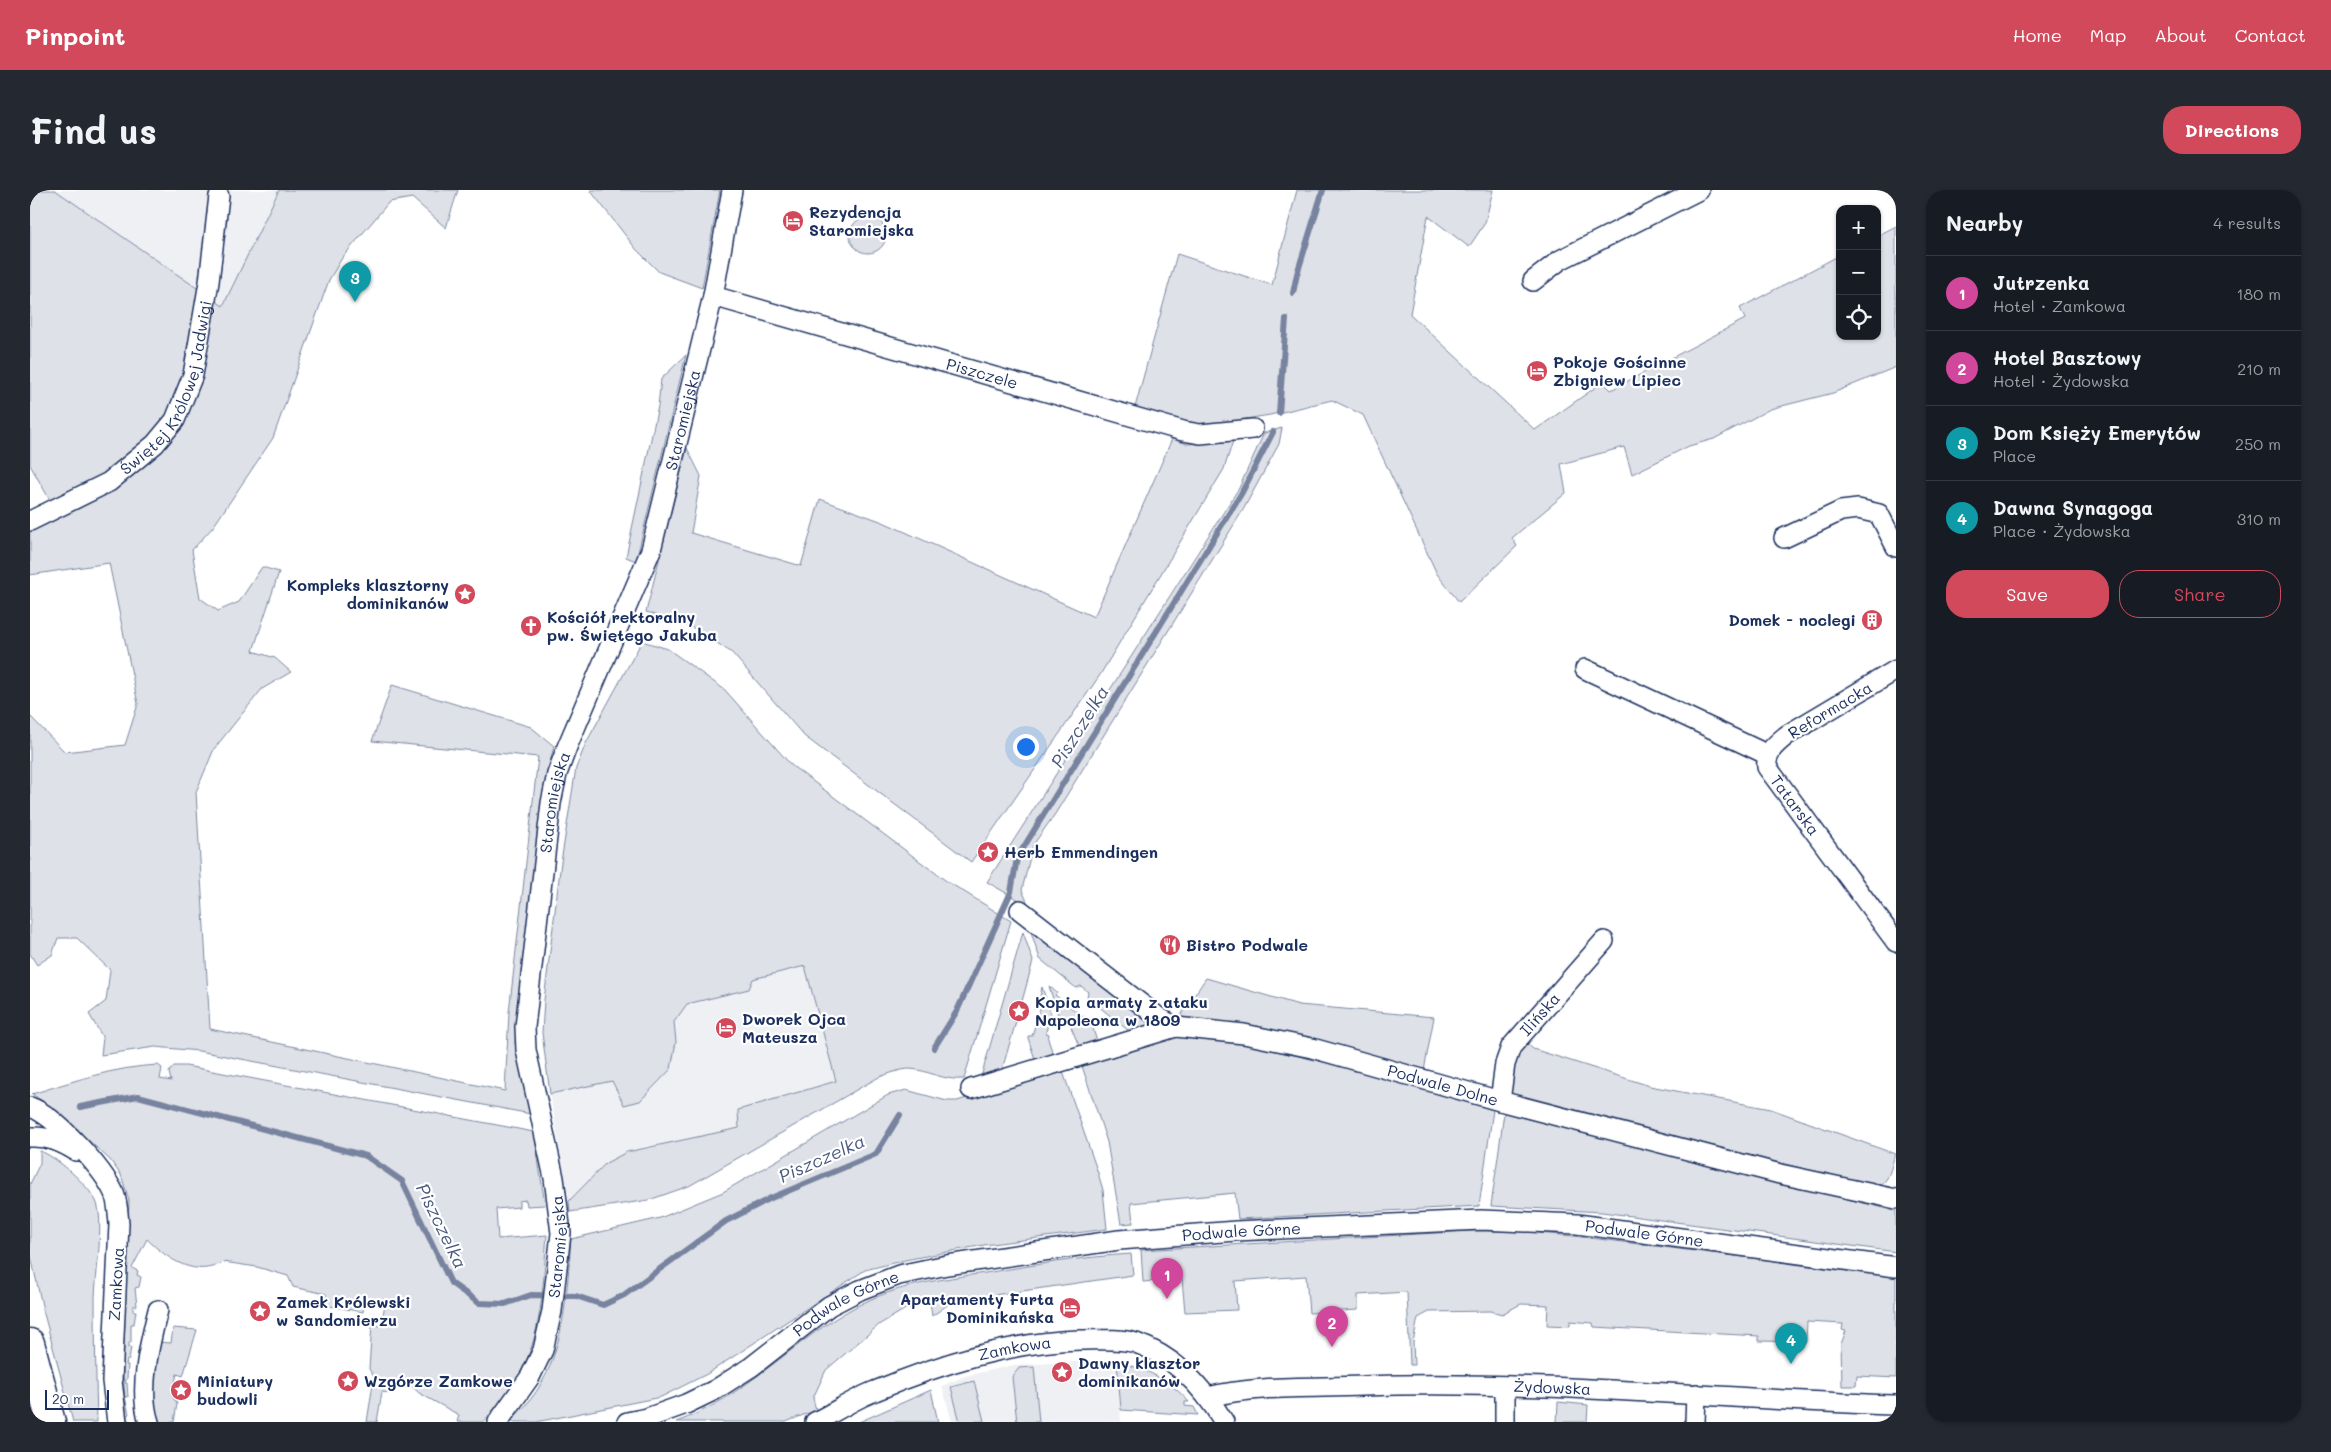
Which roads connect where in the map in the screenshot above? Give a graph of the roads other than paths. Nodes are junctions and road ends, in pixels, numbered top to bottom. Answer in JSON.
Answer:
{"nodes":[{"id":1,"x":732,"y":190,"type":"edge"},
{"id":2,"x":1699,"y":190,"type":"edge"},
{"id":3,"x":219,"y":196,"type":"dead end"},
{"id":4,"x":1533,"y":281,"type":"dead end"},
{"id":5,"x":713,"y":296,"type":"junction"},
{"id":6,"x":1253,"y":429,"type":"dead end"},
{"id":7,"x":30,"y":521,"type":"edge"},
{"id":8,"x":1784,"y":538,"type":"dead end"},
{"id":9,"x":1896,"y":547,"type":"edge"},
{"id":10,"x":1585,"y":669,"type":"dead end"},
{"id":11,"x":1896,"y":670,"type":"edge"},
{"id":12,"x":1768,"y":754,"type":"junction"},
{"id":13,"x":1020,"y":910,"type":"dead end"},
{"id":14,"x":1604,"y":941,"type":"dead end"},
{"id":15,"x":1896,"y":942,"type":"edge"},
{"id":16,"x":1176,"y":1027,"type":"junction"},
{"id":17,"x":971,"y":1089,"type":"dead end"},
{"id":18,"x":1500,"y":1101,"type":"junction"},
{"id":19,"x":30,"y":1108,"type":"edge"},
{"id":20,"x":30,"y":1136,"type":"edge"},
{"id":21,"x":86,"y":1156,"type":"junction"},
{"id":22,"x":1896,"y":1199,"type":"edge"},
{"id":23,"x":1896,"y":1267,"type":"edge"},
{"id":24,"x":158,"y":1310,"type":"dead end"},
{"id":25,"x":30,"y":1343,"type":"edge"},
{"id":26,"x":1505,"y":1387,"type":"junction"},
{"id":27,"x":1696,"y":1394,"type":"junction"},
{"id":28,"x":1208,"y":1397,"type":"junction"},
{"id":29,"x":1896,"y":1406,"type":"edge"},
{"id":30,"x":51,"y":1422,"type":"edge"},
{"id":31,"x":117,"y":1422,"type":"edge"},
{"id":32,"x":149,"y":1422,"type":"edge"},
{"id":33,"x":498,"y":1422,"type":"edge"},
{"id":34,"x":627,"y":1422,"type":"edge"},
{"id":35,"x":814,"y":1422,"type":"edge"},
{"id":36,"x":1224,"y":1422,"type":"edge"},
{"id":37,"x":1505,"y":1422,"type":"edge"},
{"id":38,"x":1695,"y":1422,"type":"edge"}],
"edges":[{"from":1,"to":5,"type":"street","name":"Staromiejska"},
{"from":2,"to":4,"type":"street"},
{"from":3,"to":7,"type":"street","name":"Świętej Królowej Jadwigi"},
{"from":5,"to":6,"type":"street","name":"Piszczele"},
{"from":5,"to":33,"type":"street","name":"Staromiejska"},
{"from":8,"to":9,"type":"street"},
{"from":10,"to":12,"type":"street","name":"Tatarska"},
{"from":11,"to":12,"type":"street","name":"Reformacka"},
{"from":12,"to":15,"type":"street","name":"Tatarska"},
{"from":13,"to":16,"type":"street","name":"Podwale Dolne"},
{"from":14,"to":18,"type":"street","name":"Ilińska"},
{"from":16,"to":17,"type":"street"},
{"from":16,"to":18,"type":"street","name":"Podwale Dolne"},
{"from":18,"to":22,"type":"street","name":"Podwale Dolne"},
{"from":19,"to":21,"type":"street","name":"Zamkowa"},
{"from":20,"to":21,"type":"street","name":"Zamkowa"},
{"from":21,"to":31,"type":"street","name":"Zamkowa"},
{"from":23,"to":34,"type":"street","name":"Podwale Górne"},
{"from":24,"to":32,"type":"street"},
{"from":25,"to":30,"type":"main road"},
{"from":26,"to":27,"type":"street","name":"Żydowska"},
{"from":26,"to":28,"type":"street","name":"Żydowska"},
{"from":26,"to":37,"type":"street"},
{"from":27,"to":29,"type":"street","name":"Żydowska"},
{"from":27,"to":38,"type":"street"},
{"from":28,"to":35,"type":"street","name":"Zamkowa"},
{"from":28,"to":36,"type":"street","name":"Zamkowa"}]}
